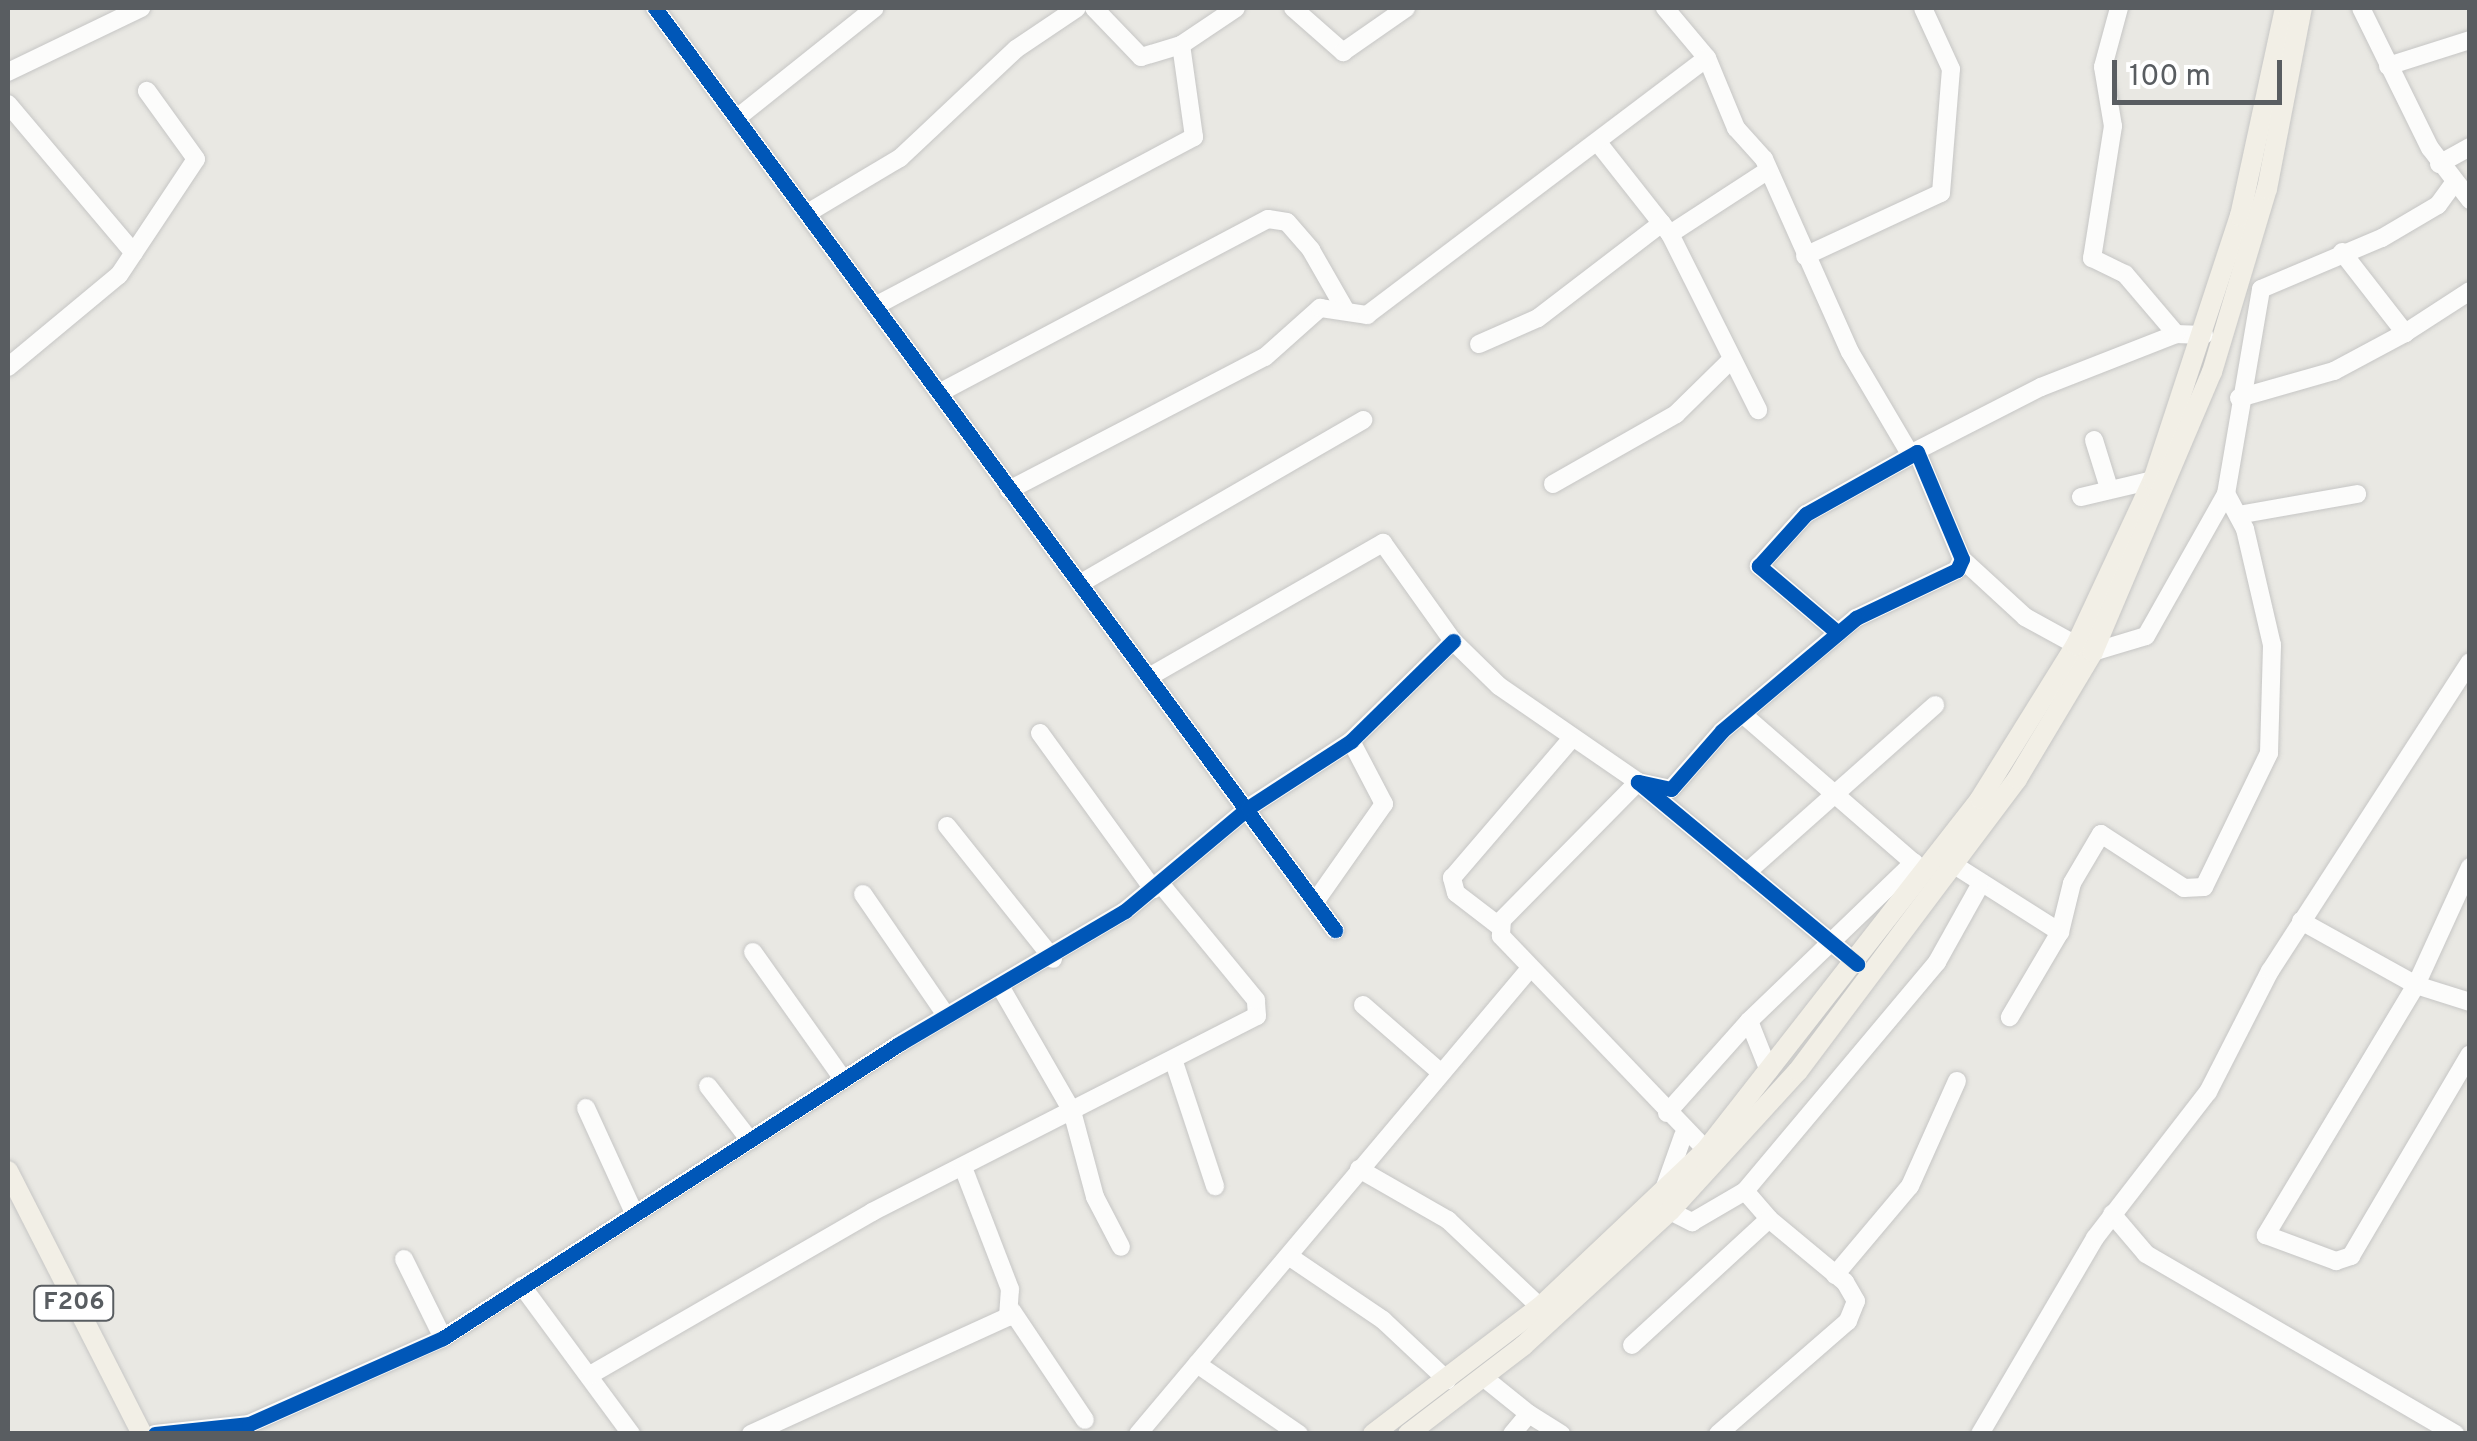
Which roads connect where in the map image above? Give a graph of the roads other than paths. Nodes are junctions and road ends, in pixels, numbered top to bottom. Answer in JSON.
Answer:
{"nodes":[{"id":1,"x":141,"y":8,"type":"edge"},
{"id":2,"x":657,"y":8,"type":"edge"},
{"id":3,"x":875,"y":8,"type":"edge"},
{"id":4,"x":1077,"y":8,"type":"edge"},
{"id":5,"x":1094,"y":8,"type":"edge"},
{"id":6,"x":1236,"y":8,"type":"edge"},
{"id":7,"x":1293,"y":8,"type":"edge"},
{"id":8,"x":1406,"y":8,"type":"edge"},
{"id":9,"x":1665,"y":8,"type":"edge"},
{"id":10,"x":1923,"y":8,"type":"edge"},
{"id":11,"x":2118,"y":8,"type":"edge"},
{"id":12,"x":2285,"y":8,"type":"edge"},
{"id":13,"x":2302,"y":8,"type":"edge"},
{"id":14,"x":2360,"y":8,"type":"edge"},
{"id":15,"x":2470,"y":40,"type":"edge"},
{"id":16,"x":1181,"y":45,"type":"junction"},
{"id":17,"x":1707,"y":58,"type":"junction"},
{"id":18,"x":2388,"y":66,"type":"junction"},
{"id":19,"x":8,"y":72,"type":"edge"},
{"id":20,"x":147,"y":91,"type":"dead end"},
{"id":21,"x":8,"y":104,"type":"edge"},
{"id":22,"x":737,"y":118,"type":"junction"},
{"id":23,"x":1599,"y":144,"type":"junction"},
{"id":24,"x":2470,"y":146,"type":"edge"},
{"id":25,"x":2439,"y":164,"type":"junction"},
{"id":26,"x":1767,"y":171,"type":"junction"},
{"id":27,"x":2455,"y":182,"type":"junction"},
{"id":28,"x":2470,"y":200,"type":"edge"},
{"id":29,"x":811,"y":211,"type":"junction"},
{"id":30,"x":1666,"y":228,"type":"junction"},
{"id":31,"x":2342,"y":252,"type":"junction"},
{"id":32,"x":134,"y":253,"type":"junction"},
{"id":33,"x":1805,"y":256,"type":"junction"},
{"id":34,"x":2470,"y":292,"type":"edge"},
{"id":35,"x":875,"y":306,"type":"junction"},
{"id":36,"x":1346,"y":311,"type":"junction"},
{"id":37,"x":2176,"y":334,"type":"junction"},
{"id":38,"x":2405,"y":334,"type":"junction"},
{"id":39,"x":2204,"y":335,"type":"junction"},
{"id":40,"x":1480,"y":344,"type":"dead end"},
{"id":41,"x":1729,"y":362,"type":"junction"},
{"id":42,"x":8,"y":367,"type":"edge"},
{"id":43,"x":939,"y":393,"type":"junction"},
{"id":44,"x":2238,"y":398,"type":"junction"},
{"id":45,"x":1758,"y":410,"type":"dead end"},
{"id":46,"x":1363,"y":420,"type":"dead end"},
{"id":47,"x":2094,"y":440,"type":"dead end"},
{"id":48,"x":1916,"y":452,"type":"junction"},
{"id":49,"x":2153,"y":480,"type":"junction"},
{"id":50,"x":1552,"y":484,"type":"dead end"},
{"id":51,"x":2108,"y":484,"type":"junction"},
{"id":52,"x":1010,"y":490,"type":"junction"},
{"id":53,"x":2226,"y":494,"type":"junction"},
{"id":54,"x":2356,"y":494,"type":"dead end"},
{"id":55,"x":2082,"y":498,"type":"dead end"},
{"id":56,"x":2238,"y":515,"type":"junction"},
{"id":57,"x":1962,"y":560,"type":"junction"},
{"id":58,"x":1082,"y":583,"type":"junction"},
{"id":59,"x":1838,"y":633,"type":"junction"},
{"id":60,"x":1452,"y":642,"type":"junction"},
{"id":61,"x":2085,"y":648,"type":"junction"},
{"id":62,"x":2470,"y":662,"type":"edge"},
{"id":63,"x":1154,"y":674,"type":"junction"},
{"id":64,"x":1934,"y":706,"type":"dead end"},
{"id":65,"x":1746,"y":718,"type":"junction"},
{"id":66,"x":1040,"y":733,"type":"dead end"},
{"id":67,"x":1570,"y":739,"type":"junction"},
{"id":68,"x":1351,"y":741,"type":"junction"},
{"id":69,"x":1638,"y":782,"type":"junction"},
{"id":70,"x":1833,"y":790,"type":"junction"},
{"id":71,"x":1248,"y":808,"type":"junction"},
{"id":72,"x":947,"y":826,"type":"dead end"},
{"id":73,"x":2470,"y":867,"type":"edge"},
{"id":74,"x":1958,"y":868,"type":"junction"},
{"id":75,"x":1921,"y":869,"type":"junction"},
{"id":76,"x":1746,"y":873,"type":"junction"},
{"id":77,"x":1157,"y":886,"type":"junction"},
{"id":78,"x":1979,"y":886,"type":"junction"},
{"id":79,"x":862,"y":894,"type":"dead end"},
{"id":80,"x":1315,"y":902,"type":"junction"},
{"id":81,"x":2301,"y":921,"type":"junction"},
{"id":82,"x":1499,"y":926,"type":"junction"},
{"id":83,"x":1335,"y":930,"type":"dead end"},
{"id":84,"x":2060,"y":932,"type":"junction"},
{"id":85,"x":1824,"y":940,"type":"junction"},
{"id":86,"x":753,"y":952,"type":"dead end"},
{"id":87,"x":1053,"y":958,"type":"junction"},
{"id":88,"x":1857,"y":964,"type":"junction"},
{"id":89,"x":1526,"y":973,"type":"junction"},
{"id":90,"x":2416,"y":985,"type":"junction"},
{"id":91,"x":1000,"y":986,"type":"junction"},
{"id":92,"x":2470,"y":1002,"type":"edge"},
{"id":93,"x":1363,"y":1005,"type":"dead end"},
{"id":94,"x":946,"y":1015,"type":"junction"},
{"id":95,"x":2010,"y":1017,"type":"dead end"},
{"id":96,"x":1749,"y":1021,"type":"junction"},
{"id":97,"x":2470,"y":1054,"type":"edge"},
{"id":98,"x":1174,"y":1062,"type":"junction"},
{"id":99,"x":1439,"y":1070,"type":"junction"},
{"id":100,"x":1769,"y":1071,"type":"junction"},
{"id":101,"x":843,"y":1079,"type":"junction"},
{"id":102,"x":1958,"y":1081,"type":"dead end"},
{"id":103,"x":708,"y":1086,"type":"dead end"},
{"id":104,"x":586,"y":1108,"type":"dead end"},
{"id":105,"x":1072,"y":1111,"type":"junction"},
{"id":106,"x":1667,"y":1113,"type":"junction"},
{"id":107,"x":1683,"y":1136,"type":"junction"},
{"id":108,"x":750,"y":1139,"type":"junction"},
{"id":109,"x":1706,"y":1150,"type":"junction"},
{"id":110,"x":963,"y":1168,"type":"junction"},
{"id":111,"x":1359,"y":1168,"type":"junction"},
{"id":112,"x":8,"y":1171,"type":"edge"},
{"id":113,"x":1215,"y":1186,"type":"dead end"},
{"id":114,"x":1745,"y":1191,"type":"junction"},
{"id":115,"x":1666,"y":1203,"type":"junction"},
{"id":116,"x":634,"y":1213,"type":"junction"},
{"id":117,"x":2112,"y":1214,"type":"junction"},
{"id":118,"x":1769,"y":1219,"type":"junction"},
{"id":119,"x":1121,"y":1247,"type":"dead end"},
{"id":120,"x":1290,"y":1257,"type":"junction"},
{"id":121,"x":404,"y":1258,"type":"dead end"},
{"id":122,"x":1834,"y":1275,"type":"junction"},
{"id":123,"x":522,"y":1286,"type":"junction"},
{"id":124,"x":1540,"y":1306,"type":"junction"},
{"id":125,"x":1012,"y":1311,"type":"junction"},
{"id":126,"x":443,"y":1338,"type":"junction"},
{"id":127,"x":1632,"y":1346,"type":"dead end"},
{"id":128,"x":1197,"y":1364,"type":"junction"},
{"id":129,"x":590,"y":1375,"type":"junction"},
{"id":130,"x":1483,"y":1377,"type":"junction"},
{"id":131,"x":1448,"y":1380,"type":"junction"},
{"id":132,"x":1529,"y":1414,"type":"junction"},
{"id":133,"x":1085,"y":1420,"type":"dead end"},
{"id":134,"x":251,"y":1428,"type":"edge"},
{"id":135,"x":771,"y":1430,"type":"edge"},
{"id":136,"x":142,"y":1434,"type":"edge"},
{"id":137,"x":154,"y":1434,"type":"edge"},
{"id":138,"x":631,"y":1434,"type":"edge"},
{"id":139,"x":751,"y":1434,"type":"edge"},
{"id":140,"x":1138,"y":1434,"type":"edge"},
{"id":141,"x":1299,"y":1434,"type":"edge"},
{"id":142,"x":1373,"y":1434,"type":"edge"},
{"id":143,"x":1408,"y":1434,"type":"edge"},
{"id":144,"x":1512,"y":1434,"type":"edge"},
{"id":145,"x":1561,"y":1434,"type":"edge"},
{"id":146,"x":1718,"y":1434,"type":"edge"},
{"id":147,"x":1980,"y":1434,"type":"edge"},
{"id":148,"x":2456,"y":1434,"type":"edge"}],
"edges":[{"from":1,"to":19,"type":"street"},
{"from":2,"to":22,"type":"street"},
{"from":3,"to":22,"type":"street"},
{"from":4,"to":29,"type":"street"},
{"from":5,"to":16,"type":"street"},
{"from":6,"to":16,"type":"street"},
{"from":7,"to":8,"type":"street"},
{"from":9,"to":17,"type":"street"},
{"from":10,"to":33,"type":"street"},
{"from":11,"to":37,"type":"street"},
{"from":12,"to":39,"type":"main road"},
{"from":13,"to":61,"type":"main road"},
{"from":14,"to":18,"type":"street"},
{"from":15,"to":18,"type":"street"},
{"from":16,"to":35,"type":"street"},
{"from":17,"to":23,"type":"street"},
{"from":17,"to":26,"type":"street"},
{"from":18,"to":25,"type":"street"},
{"from":20,"to":32,"type":"street"},
{"from":21,"to":32,"type":"street"},
{"from":22,"to":29,"type":"street"},
{"from":23,"to":30,"type":"street"},
{"from":23,"to":36,"type":"street"},
{"from":24,"to":25,"type":"street"},
{"from":25,"to":27,"type":"street"},
{"from":26,"to":30,"type":"street"},
{"from":26,"to":33,"type":"street"},
{"from":27,"to":28,"type":"street"},
{"from":27,"to":31,"type":"street"},
{"from":29,"to":35,"type":"street"},
{"from":30,"to":40,"type":"street"},
{"from":30,"to":41,"type":"street"},
{"from":31,"to":38,"type":"street"},
{"from":31,"to":44,"type":"street"},
{"from":32,"to":42,"type":"street"},
{"from":33,"to":48,"type":"street"},
{"from":34,"to":38,"type":"street"},
{"from":35,"to":43,"type":"street"},
{"from":36,"to":43,"type":"street"},
{"from":36,"to":52,"type":"street"},
{"from":37,"to":39,"type":"street"},
{"from":37,"to":48,"type":"street"},
{"from":38,"to":44,"type":"street"},
{"from":39,"to":49,"type":"main road"},
{"from":41,"to":45,"type":"street"},
{"from":41,"to":50,"type":"street"},
{"from":43,"to":52,"type":"street"},
{"from":44,"to":53,"type":"street"},
{"from":46,"to":58,"type":"street"},
{"from":47,"to":51,"type":"street"},
{"from":48,"to":57,"type":"street"},
{"from":48,"to":59,"type":"street"},
{"from":49,"to":51,"type":"street"},
{"from":49,"to":61,"type":"main road"},
{"from":51,"to":55,"type":"street"},
{"from":52,"to":58,"type":"street"},
{"from":53,"to":56,"type":"street"},
{"from":53,"to":61,"type":"street"},
{"from":54,"to":56,"type":"street"},
{"from":56,"to":84,"type":"street"},
{"from":57,"to":59,"type":"street"},
{"from":57,"to":61,"type":"street"},
{"from":58,"to":63,"type":"street"},
{"from":59,"to":65,"type":"street"},
{"from":60,"to":63,"type":"street"},
{"from":60,"to":67,"type":"street"},
{"from":60,"to":68,"type":"street"},
{"from":61,"to":74,"type":"main road"},
{"from":61,"to":75,"type":"main road"},
{"from":62,"to":81,"type":"street"},
{"from":63,"to":71,"type":"street"},
{"from":64,"to":70,"type":"street"},
{"from":65,"to":69,"type":"street"},
{"from":65,"to":70,"type":"street"},
{"from":66,"to":77,"type":"street"},
{"from":67,"to":69,"type":"street"},
{"from":67,"to":82,"type":"street"},
{"from":68,"to":71,"type":"street"},
{"from":68,"to":80,"type":"street"},
{"from":69,"to":76,"type":"street"},
{"from":69,"to":82,"type":"street"},
{"from":70,"to":75,"type":"street"},
{"from":70,"to":76,"type":"street"},
{"from":71,"to":77,"type":"street"},
{"from":71,"to":80,"type":"street"},
{"from":72,"to":87,"type":"street"},
{"from":73,"to":90,"type":"street"},
{"from":74,"to":78,"type":"street"},
{"from":74,"to":115,"type":"main road"},
{"from":75,"to":85,"type":"street"},
{"from":75,"to":88,"type":"main road"},
{"from":76,"to":85,"type":"street"},
{"from":77,"to":87,"type":"street"},
{"from":77,"to":98,"type":"street"},
{"from":78,"to":84,"type":"street"},
{"from":78,"to":114,"type":"street"},
{"from":79,"to":94,"type":"street"},
{"from":80,"to":83,"type":"street"},
{"from":81,"to":90,"type":"street"},
{"from":81,"to":117,"type":"street"},
{"from":82,"to":89,"type":"street"},
{"from":84,"to":95,"type":"street"},
{"from":85,"to":88,"type":"street"},
{"from":85,"to":96,"type":"street"},
{"from":86,"to":101,"type":"street"},
{"from":87,"to":91,"type":"street"},
{"from":88,"to":100,"type":"main road"},
{"from":89,"to":99,"type":"street"},
{"from":89,"to":106,"type":"street"},
{"from":90,"to":92,"type":"street"},
{"from":90,"to":97,"type":"street"},
{"from":91,"to":94,"type":"street"},
{"from":91,"to":105,"type":"street"},
{"from":93,"to":99,"type":"street"},
{"from":94,"to":101,"type":"street"},
{"from":96,"to":100,"type":"street"},
{"from":96,"to":106,"type":"street"},
{"from":98,"to":105,"type":"street"},
{"from":98,"to":113,"type":"street"},
{"from":99,"to":111,"type":"street"},
{"from":100,"to":109,"type":"main road"},
{"from":101,"to":108,"type":"street"},
{"from":102,"to":122,"type":"street"},
{"from":103,"to":108,"type":"street"},
{"from":104,"to":116,"type":"street"},
{"from":105,"to":110,"type":"street"},
{"from":105,"to":119,"type":"street"},
{"from":106,"to":107,"type":"street"},
{"from":107,"to":109,"type":"street"},
{"from":107,"to":115,"type":"street"},
{"from":108,"to":116,"type":"street"},
{"from":109,"to":115,"type":"main road"},
{"from":110,"to":125,"type":"street"},
{"from":110,"to":129,"type":"street"},
{"from":111,"to":120,"type":"street"},
{"from":111,"to":124,"type":"street"},
{"from":112,"to":136,"type":"main road","number":"F206"},
{"from":114,"to":115,"type":"street"},
{"from":114,"to":118,"type":"street"},
{"from":115,"to":124,"type":"main road"},
{"from":115,"to":130,"type":"main road"},
{"from":116,"to":123,"type":"street"},
{"from":117,"to":147,"type":"street"},
{"from":117,"to":148,"type":"street"},
{"from":118,"to":122,"type":"street"},
{"from":118,"to":127,"type":"street"},
{"from":120,"to":128,"type":"street"},
{"from":120,"to":131,"type":"street"},
{"from":121,"to":126,"type":"street"},
{"from":122,"to":146,"type":"street"},
{"from":123,"to":126,"type":"street"},
{"from":123,"to":129,"type":"street"},
{"from":124,"to":131,"type":"main road"},
{"from":125,"to":133,"type":"street"},
{"from":125,"to":135,"type":"street"},
{"from":126,"to":134,"type":"street"},
{"from":128,"to":140,"type":"street"},
{"from":128,"to":141,"type":"street"},
{"from":129,"to":138,"type":"street"},
{"from":130,"to":132,"type":"street"},
{"from":130,"to":143,"type":"main road"},
{"from":131,"to":142,"type":"main road"},
{"from":132,"to":144,"type":"street"},
{"from":132,"to":145,"type":"street"},
{"from":134,"to":137,"type":"street"},
{"from":135,"to":139,"type":"street"}]}
